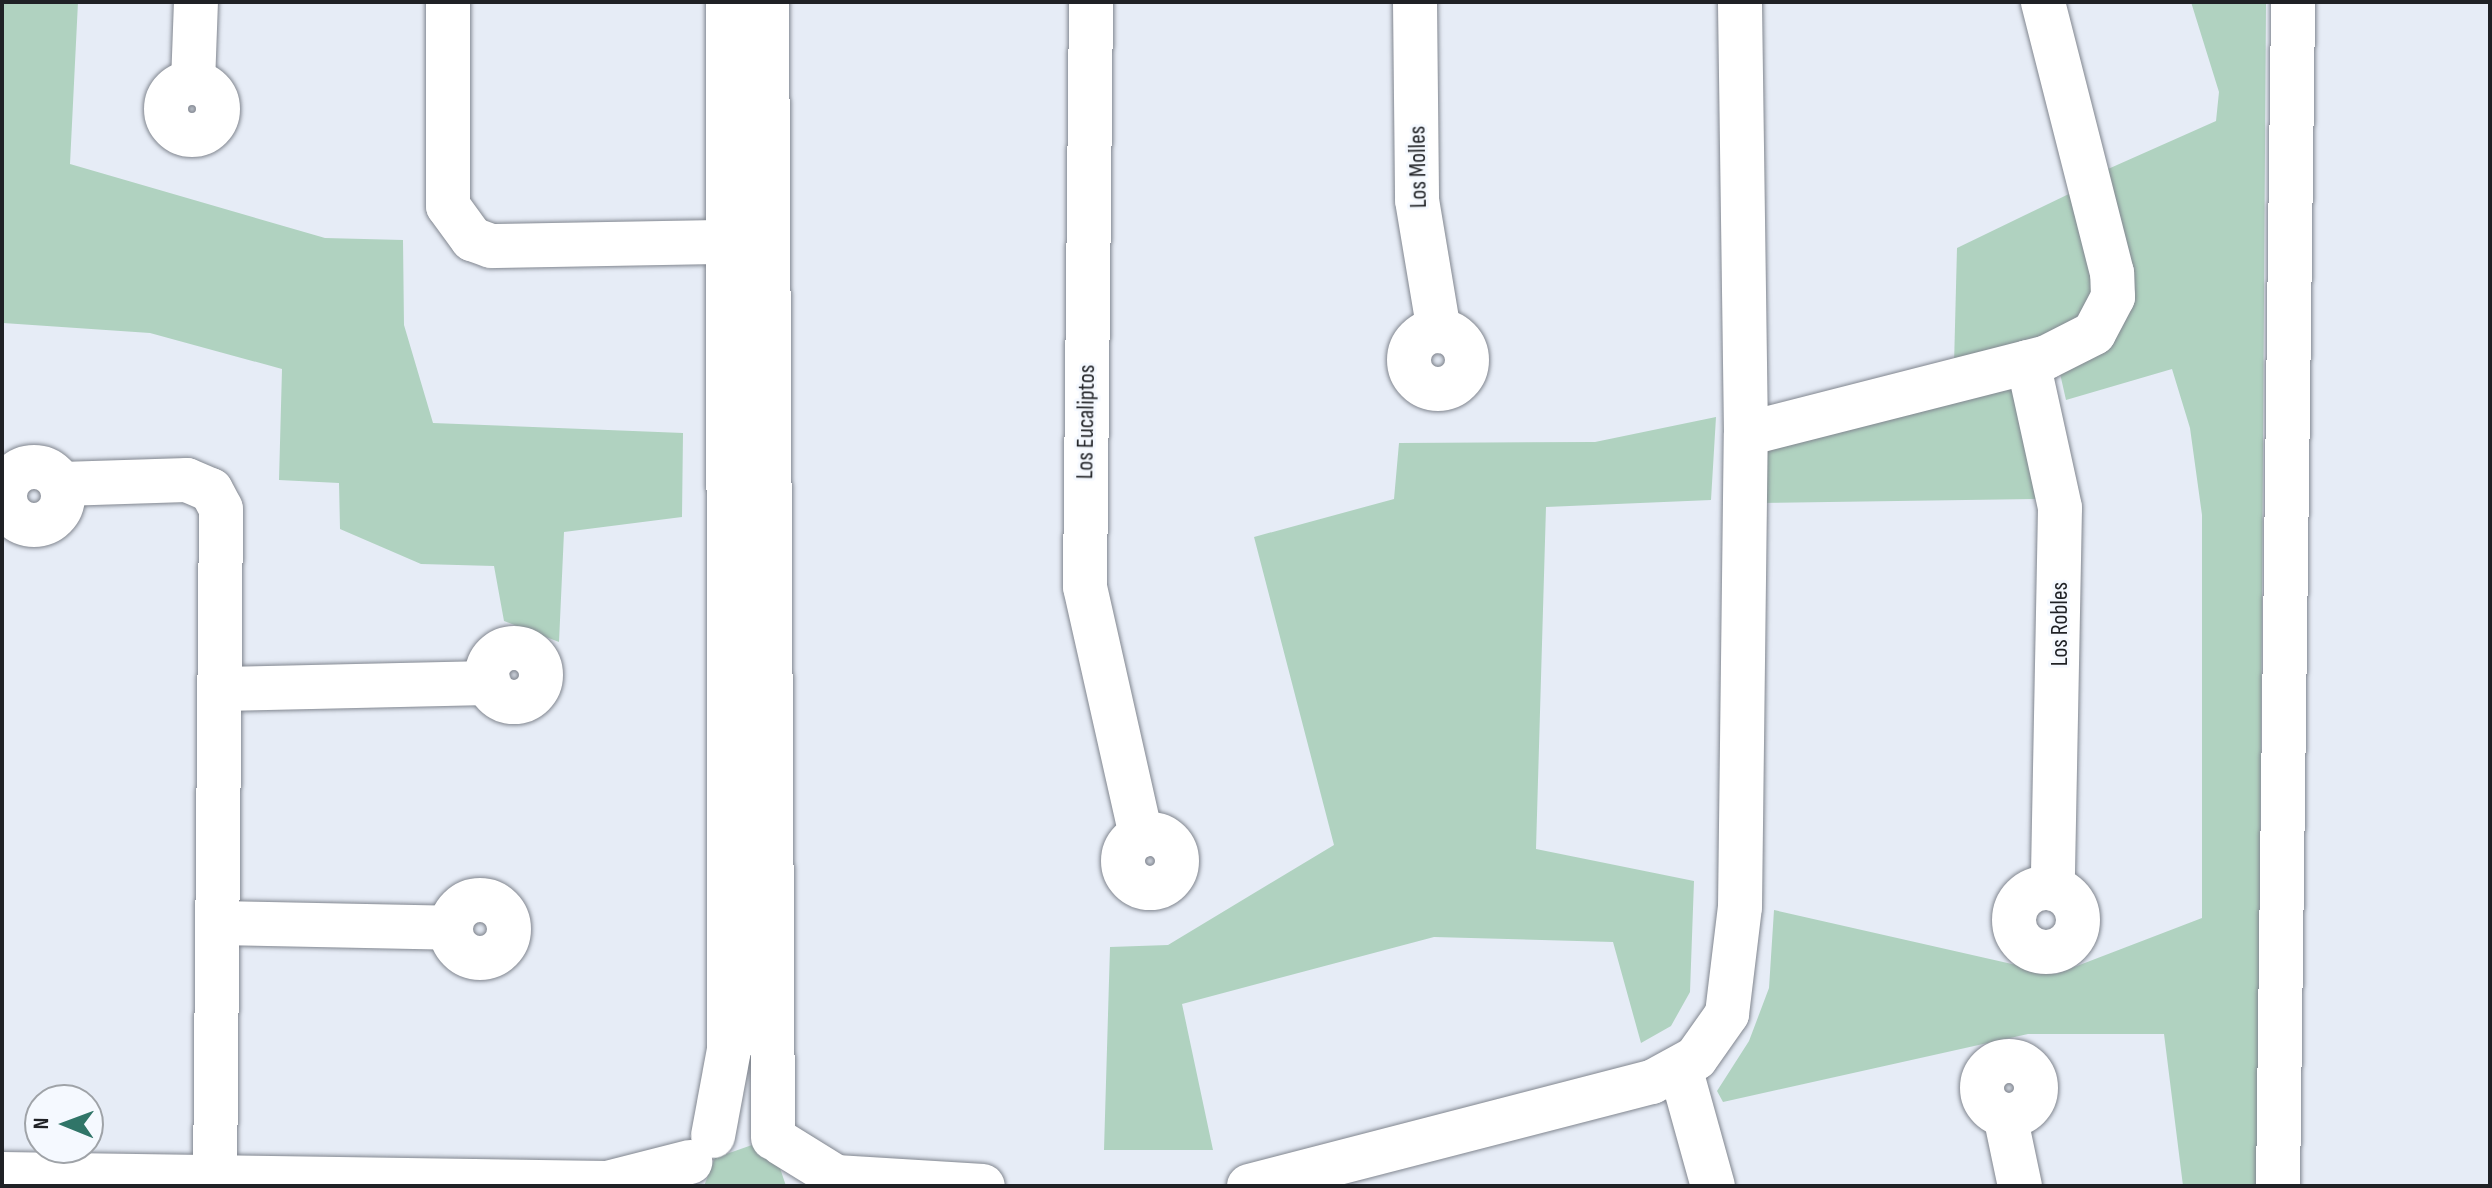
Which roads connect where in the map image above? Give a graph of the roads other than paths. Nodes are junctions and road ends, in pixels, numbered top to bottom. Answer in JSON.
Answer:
{"nodes":[{"id":1,"x":196,"y":2,"type":"edge"},
{"id":2,"x":448,"y":2,"type":"edge"},
{"id":3,"x":728,"y":2,"type":"edge"},
{"id":4,"x":767,"y":2,"type":"edge"},
{"id":5,"x":1091,"y":2,"type":"edge"},
{"id":6,"x":1415,"y":2,"type":"edge"},
{"id":7,"x":1740,"y":2,"type":"edge"},
{"id":8,"x":2043,"y":2,"type":"edge"},
{"id":9,"x":2293,"y":2,"type":"edge"},
{"id":10,"x":193,"y":83,"type":"dead end"},
{"id":11,"x":724,"y":242,"type":"junction"},
{"id":12,"x":1439,"y":331,"type":"dead end"},
{"id":13,"x":2028,"y":362,"type":"junction"},
{"id":14,"x":1746,"y":434,"type":"junction"},
{"id":15,"x":62,"y":484,"type":"dead end"},
{"id":16,"x":489,"y":683,"type":"dead end"},
{"id":17,"x":223,"y":689,"type":"junction"},
{"id":18,"x":1141,"y":836,"type":"dead end"},
{"id":19,"x":2053,"y":889,"type":"dead end"},
{"id":20,"x":219,"y":923,"type":"junction"},
{"id":21,"x":451,"y":928,"type":"dead end"},
{"id":22,"x":1681,"y":1071,"type":"junction"},
{"id":23,"x":2005,"y":1115,"type":"dead end"},
{"id":24,"x":777,"y":1141,"type":"junction"},
{"id":25,"x":696,"y":1161,"type":"edge"},
{"id":26,"x":1387,"y":1170,"type":"edge"},
{"id":27,"x":2,"y":1174,"type":"edge"},
{"id":28,"x":215,"y":1181,"type":"edge"},
{"id":29,"x":613,"y":1185,"type":"edge"},
{"id":30,"x":862,"y":1185,"type":"edge"},
{"id":31,"x":798,"y":1186,"type":"edge"},
{"id":32,"x":983,"y":1186,"type":"edge"},
{"id":33,"x":1249,"y":1186,"type":"edge"},
{"id":34,"x":1713,"y":1186,"type":"edge"},
{"id":35,"x":2020,"y":1186,"type":"edge"},
{"id":36,"x":2278,"y":1186,"type":"edge"}],
"edges":[{"from":1,"to":10,"type":"street"},
{"from":2,"to":11,"type":"street"},
{"from":3,"to":11,"type":"street"},
{"from":4,"to":24,"type":"street"},
{"from":5,"to":18,"type":"street","name":"Los Eucaliptos"},
{"from":6,"to":12,"type":"street","name":"Los Molles"},
{"from":7,"to":14,"type":"street"},
{"from":8,"to":13,"type":"street"},
{"from":9,"to":36,"type":"street"},
{"from":11,"to":25,"type":"street"},
{"from":13,"to":14,"type":"street"},
{"from":13,"to":19,"type":"street","name":"Los Robles"},
{"from":14,"to":22,"type":"street"},
{"from":15,"to":17,"type":"street"},
{"from":16,"to":17,"type":"street"},
{"from":17,"to":20,"type":"street"},
{"from":20,"to":21,"type":"street"},
{"from":20,"to":28,"type":"street"},
{"from":22,"to":26,"type":"street"},
{"from":22,"to":34,"type":"street"},
{"from":23,"to":35,"type":"street"},
{"from":24,"to":25,"type":"street"},
{"from":24,"to":30,"type":"street"},
{"from":24,"to":31,"type":"street"},
{"from":25,"to":29,"type":"street"},
{"from":26,"to":33,"type":"street"},
{"from":27,"to":28,"type":"street"},
{"from":28,"to":29,"type":"street"},
{"from":30,"to":32,"type":"street"}]}
